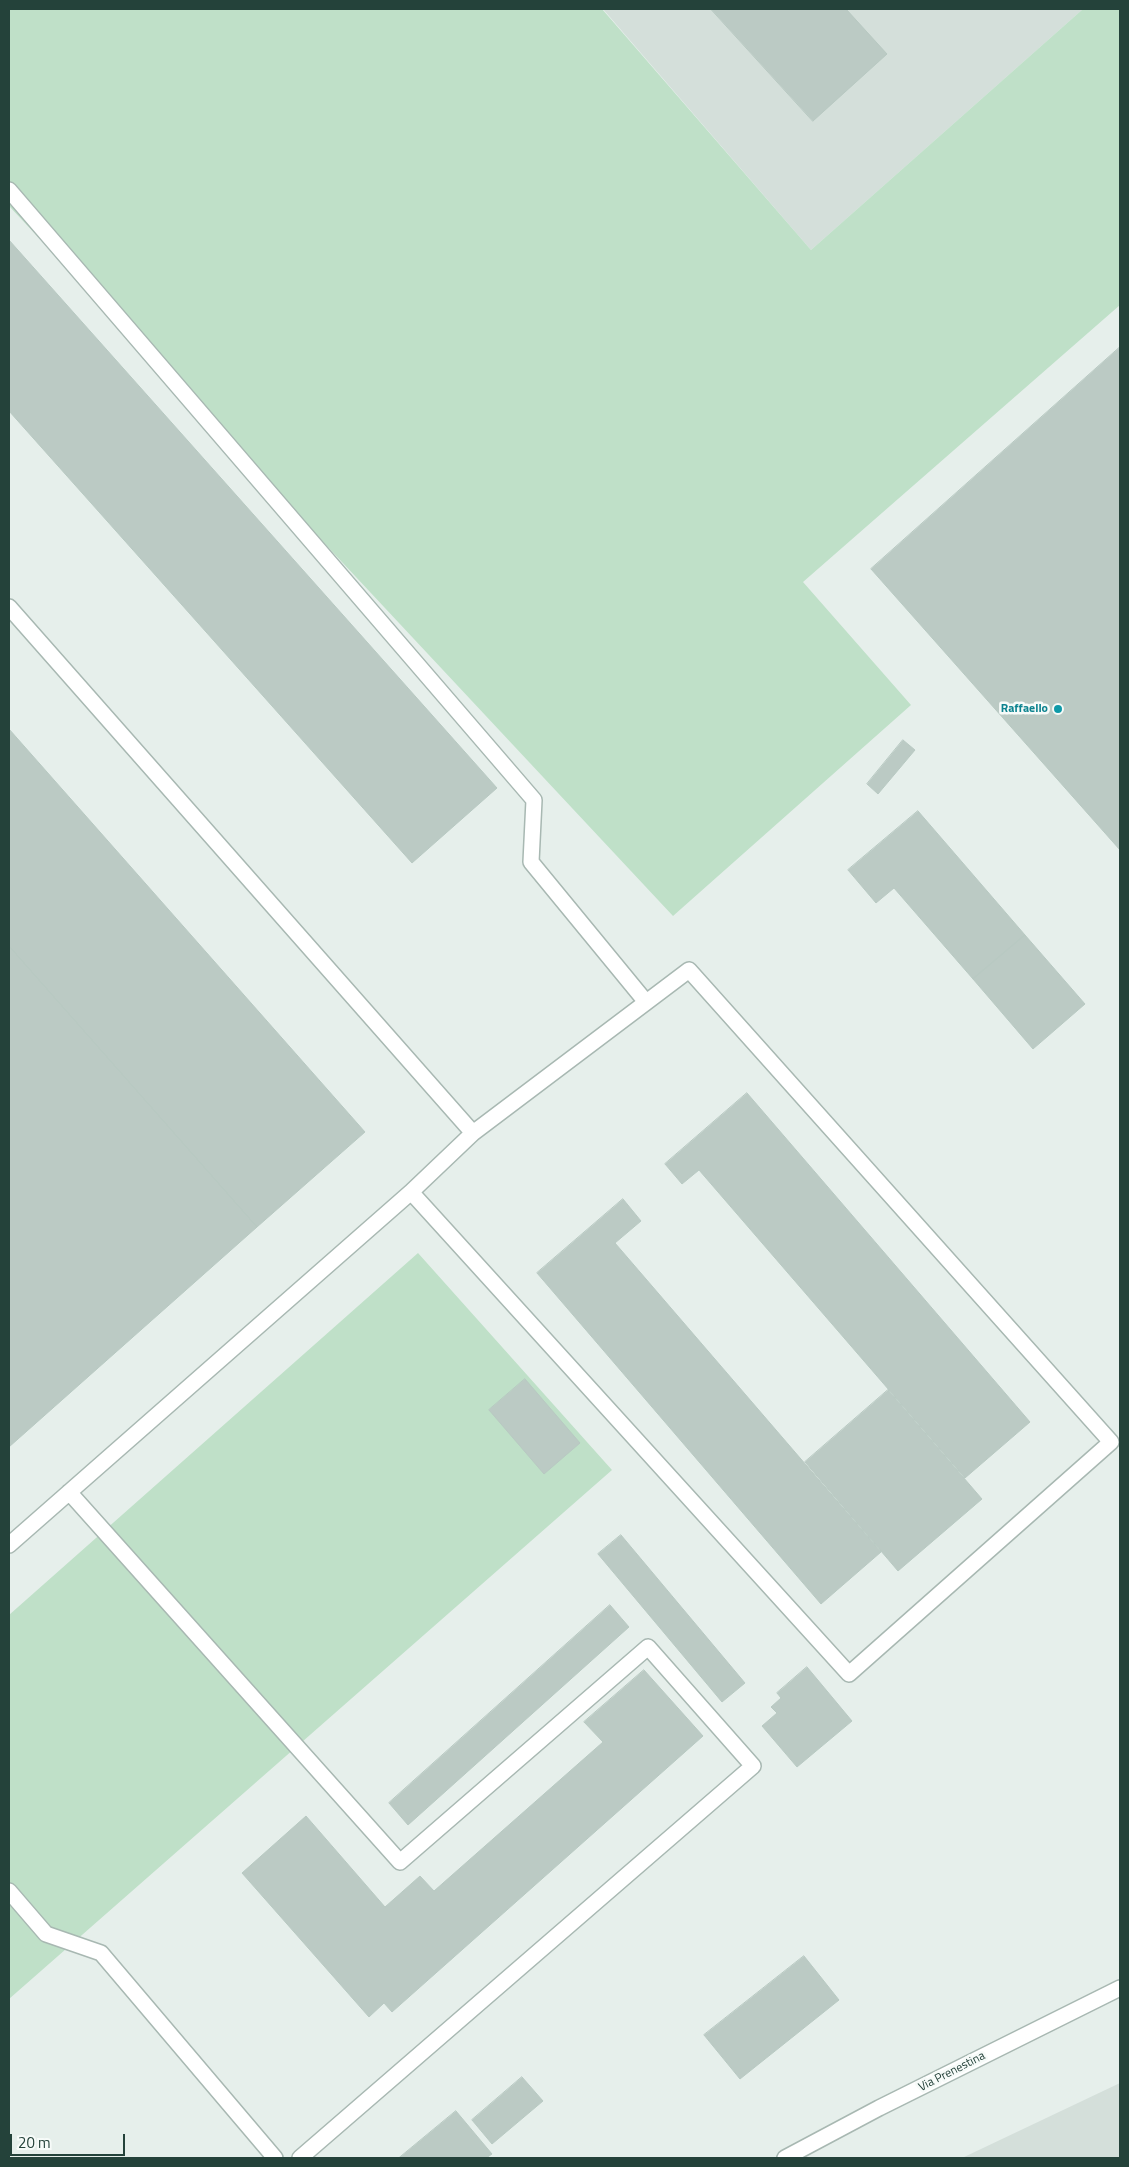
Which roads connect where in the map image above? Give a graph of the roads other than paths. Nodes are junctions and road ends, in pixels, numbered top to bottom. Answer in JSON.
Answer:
{"nodes":[{"id":1,"x":9,"y":190,"type":"edge"},
{"id":2,"x":9,"y":608,"type":"edge"},
{"id":3,"x":646,"y":1002,"type":"junction"},
{"id":4,"x":472,"y":1133,"type":"junction"},
{"id":5,"x":412,"y":1192,"type":"junction"},
{"id":6,"x":68,"y":1492,"type":"junction"},
{"id":7,"x":9,"y":1545,"type":"edge"},
{"id":8,"x":9,"y":1891,"type":"edge"},
{"id":9,"x":1120,"y":1988,"type":"edge"},
{"id":10,"x":275,"y":2158,"type":"edge"},
{"id":11,"x":300,"y":2158,"type":"edge"},
{"id":12,"x":785,"y":2158,"type":"edge"}],
"edges":[{"from":1,"to":3,"type":"street"},
{"from":2,"to":4,"type":"street"},
{"from":3,"to":4,"type":"street"},
{"from":3,"to":5,"type":"street"},
{"from":4,"to":5,"type":"street"},
{"from":5,"to":6,"type":"street"},
{"from":6,"to":7,"type":"street"},
{"from":6,"to":11,"type":"street"},
{"from":8,"to":10,"type":"street"},
{"from":9,"to":12,"type":"street","name":"Via Prenestina"}]}
